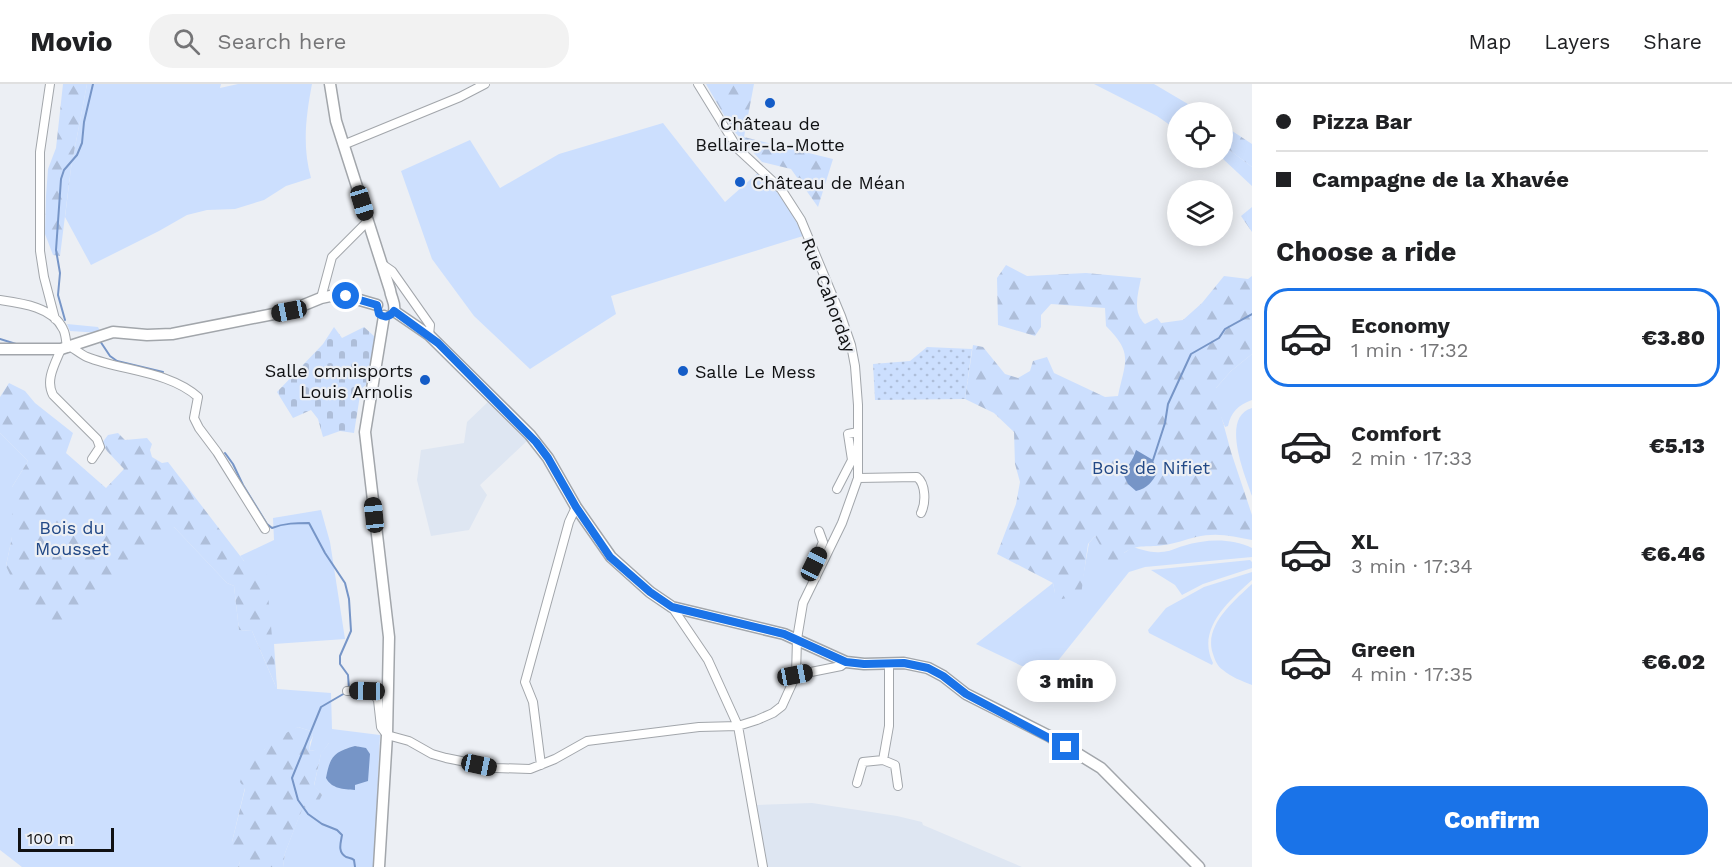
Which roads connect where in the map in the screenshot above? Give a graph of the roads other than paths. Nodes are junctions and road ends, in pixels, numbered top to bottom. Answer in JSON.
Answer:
{"nodes":[{"id":1,"x":50,"y":84,"type":"edge"},
{"id":2,"x":330,"y":84,"type":"edge"},
{"id":3,"x":485,"y":84,"type":"edge"},
{"id":4,"x":698,"y":84,"type":"edge"},
{"id":5,"x":343,"y":145,"type":"junction"},
{"id":6,"x":368,"y":222,"type":"junction"},
{"id":7,"x":382,"y":264,"type":"junction"},
{"id":8,"x":321,"y":298,"type":"junction"},
{"id":9,"x":0,"y":300,"type":"edge"},
{"id":10,"x":386,"y":306,"type":"junction"},
{"id":11,"x":55,"y":319,"type":"junction"},
{"id":12,"x":429,"y":335,"type":"junction"},
{"id":13,"x":66,"y":348,"type":"junction"},
{"id":14,"x":0,"y":349,"type":"edge"},
{"id":15,"x":858,"y":432,"type":"junction"},
{"id":16,"x":92,"y":459,"type":"dead end"},
{"id":17,"x":858,"y":478,"type":"junction"},
{"id":18,"x":837,"y":489,"type":"dead end"},
{"id":19,"x":576,"y":507,"type":"junction"},
{"id":20,"x":921,"y":513,"type":"dead end"},
{"id":21,"x":265,"y":529,"type":"dead end"},
{"id":22,"x":819,"y":531,"type":"dead end"},
{"id":23,"x":816,"y":579,"type":"junction"},
{"id":24,"x":672,"y":607,"type":"junction"},
{"id":25,"x":796,"y":639,"type":"junction"},
{"id":26,"x":846,"y":662,"type":"junction"},
{"id":27,"x":889,"y":663,"type":"junction"},
{"id":28,"x":795,"y":675,"type":"junction"},
{"id":29,"x":348,"y":691,"type":"dead end"},
{"id":30,"x":738,"y":726,"type":"junction"},
{"id":31,"x":387,"y":735,"type":"junction"},
{"id":32,"x":883,"y":760,"type":"junction"},
{"id":33,"x":541,"y":765,"type":"junction"},
{"id":34,"x":857,"y":783,"type":"dead end"},
{"id":35,"x":898,"y":786,"type":"dead end"},
{"id":36,"x":380,"y":867,"type":"edge"},
{"id":37,"x":763,"y":867,"type":"edge"},
{"id":38,"x":1198,"y":867,"type":"edge"}],
"edges":[{"from":1,"to":11,"type":"street"},
{"from":2,"to":5,"type":"street"},
{"from":3,"to":5,"type":"street"},
{"from":4,"to":15,"type":"street","name":"Rue Cahorday"},
{"from":5,"to":6,"type":"street"},
{"from":6,"to":7,"type":"street"},
{"from":6,"to":8,"type":"street"},
{"from":7,"to":10,"type":"street"},
{"from":7,"to":12,"type":"street"},
{"from":8,"to":10,"type":"street"},
{"from":8,"to":13,"type":"street"},
{"from":9,"to":11,"type":"street"},
{"from":10,"to":12,"type":"street"},
{"from":10,"to":31,"type":"street"},
{"from":11,"to":13,"type":"street"},
{"from":12,"to":19,"type":"street"},
{"from":13,"to":14,"type":"street"},
{"from":13,"to":16,"type":"street"},
{"from":13,"to":21,"type":"street"},
{"from":15,"to":17,"type":"street","name":"Rue Cahorday"},
{"from":15,"to":18,"type":"street"},
{"from":17,"to":20,"type":"street"},
{"from":17,"to":23,"type":"street","name":"Rue Cahorday"},
{"from":19,"to":24,"type":"street"},
{"from":19,"to":33,"type":"street"},
{"from":22,"to":23,"type":"street"},
{"from":23,"to":25,"type":"street","name":"Rue Cahorday"},
{"from":24,"to":25,"type":"street"},
{"from":24,"to":30,"type":"street"},
{"from":25,"to":26,"type":"street"},
{"from":25,"to":28,"type":"street","name":"Rue Cahorday"},
{"from":26,"to":27,"type":"street"},
{"from":26,"to":28,"type":"street"},
{"from":27,"to":32,"type":"street"},
{"from":27,"to":38,"type":"street"},
{"from":28,"to":30,"type":"street"},
{"from":29,"to":31,"type":"street"},
{"from":30,"to":33,"type":"street"},
{"from":30,"to":37,"type":"street"},
{"from":31,"to":33,"type":"street"},
{"from":31,"to":36,"type":"street"},
{"from":32,"to":34,"type":"street"},
{"from":32,"to":35,"type":"street"}]}
